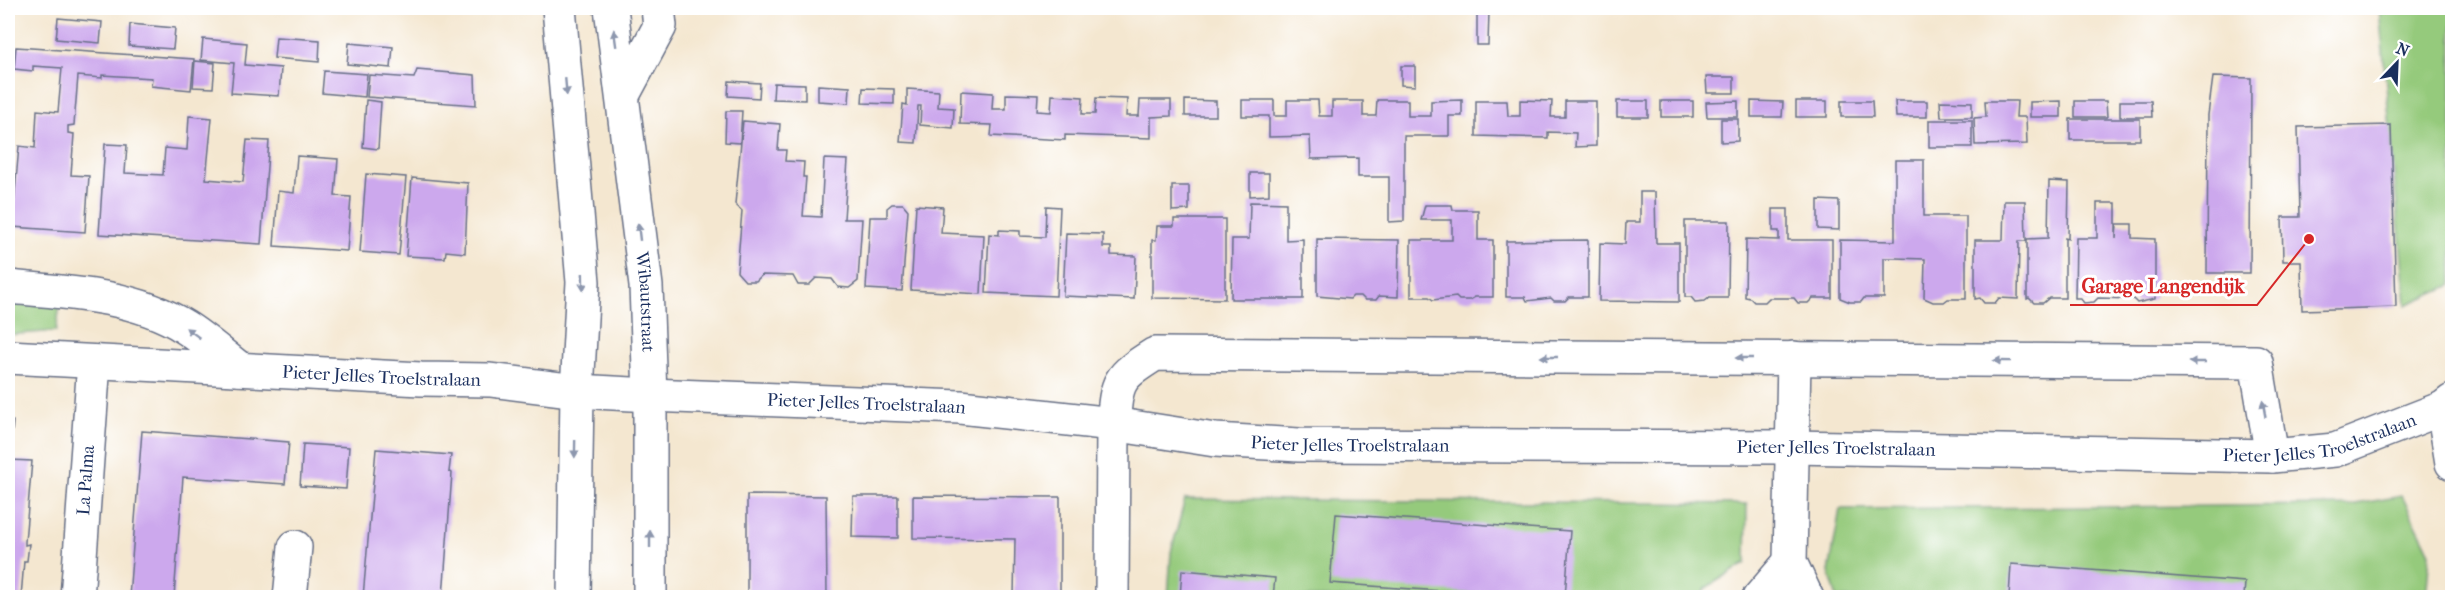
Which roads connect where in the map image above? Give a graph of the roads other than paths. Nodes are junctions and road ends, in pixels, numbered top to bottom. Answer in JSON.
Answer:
{"nodes":[{"id":1,"x":559,"y":8,"type":"edge"},
{"id":2,"x":611,"y":8,"type":"edge"},
{"id":3,"x":658,"y":8,"type":"edge"},
{"id":4,"x":623,"y":95,"type":"junction"},
{"id":5,"x":8,"y":287,"type":"edge"},
{"id":6,"x":8,"y":357,"type":"edge"},
{"id":7,"x":1794,"y":358,"type":"junction"},
{"id":8,"x":94,"y":362,"type":"junction"},
{"id":9,"x":240,"y":369,"type":"junction"},
{"id":10,"x":577,"y":391,"type":"junction"},
{"id":11,"x":650,"y":395,"type":"junction"},
{"id":12,"x":2448,"y":405,"type":"edge"},
{"id":13,"x":1113,"y":424,"type":"junction"},
{"id":14,"x":1792,"y":447,"type":"junction"},
{"id":15,"x":2272,"y":456,"type":"junction"},
{"id":16,"x":2452,"y":463,"type":"edge"},
{"id":17,"x":295,"y":547,"type":"dead end"},
{"id":18,"x":1790,"y":562,"type":"junction"},
{"id":19,"x":77,"y":597,"type":"edge"},
{"id":20,"x":290,"y":597,"type":"edge"},
{"id":21,"x":574,"y":597,"type":"edge"},
{"id":22,"x":650,"y":597,"type":"edge"},
{"id":23,"x":1112,"y":597,"type":"edge"},
{"id":24,"x":1759,"y":597,"type":"edge"},
{"id":25,"x":1807,"y":597,"type":"edge"}],
"edges":[{"from":1,"to":10,"type":"street","one_way":true},
{"from":4,"to":2,"type":"street","name":"Wibautstraat","one_way":true},
{"from":3,"to":4,"type":"street"},
{"from":11,"to":4,"type":"street","name":"Wibautstraat","one_way":true},
{"from":9,"to":5,"type":"street","one_way":true},
{"from":6,"to":8,"type":"street","name":"Pieter Jelles Troelstralaan"},
{"from":7,"to":13,"type":"street","one_way":true},
{"from":7,"to":14,"type":"street"},
{"from":15,"to":7,"type":"street","one_way":true},
{"from":8,"to":9,"type":"street","name":"Pieter Jelles Troelstralaan"},
{"from":8,"to":19,"type":"street","name":"La Palma"},
{"from":9,"to":10,"type":"street","name":"Pieter Jelles Troelstralaan"},
{"from":10,"to":11,"type":"street","name":"Pieter Jelles Troelstralaan"},
{"from":10,"to":21,"type":"street","one_way":true},
{"from":11,"to":13,"type":"street","name":"Pieter Jelles Troelstralaan"},
{"from":22,"to":11,"type":"street","name":"Wibautstraat","one_way":true},
{"from":12,"to":15,"type":"street","name":"Pieter Jelles Troelstralaan"},
{"from":12,"to":16,"type":"street"},
{"from":13,"to":14,"type":"street","name":"Pieter Jelles Troelstralaan"},
{"from":13,"to":23,"type":"street"},
{"from":14,"to":15,"type":"street","name":"Pieter Jelles Troelstralaan"},
{"from":14,"to":18,"type":"street"},
{"from":17,"to":20,"type":"street"},
{"from":18,"to":24,"type":"street"},
{"from":18,"to":25,"type":"street"}]}
